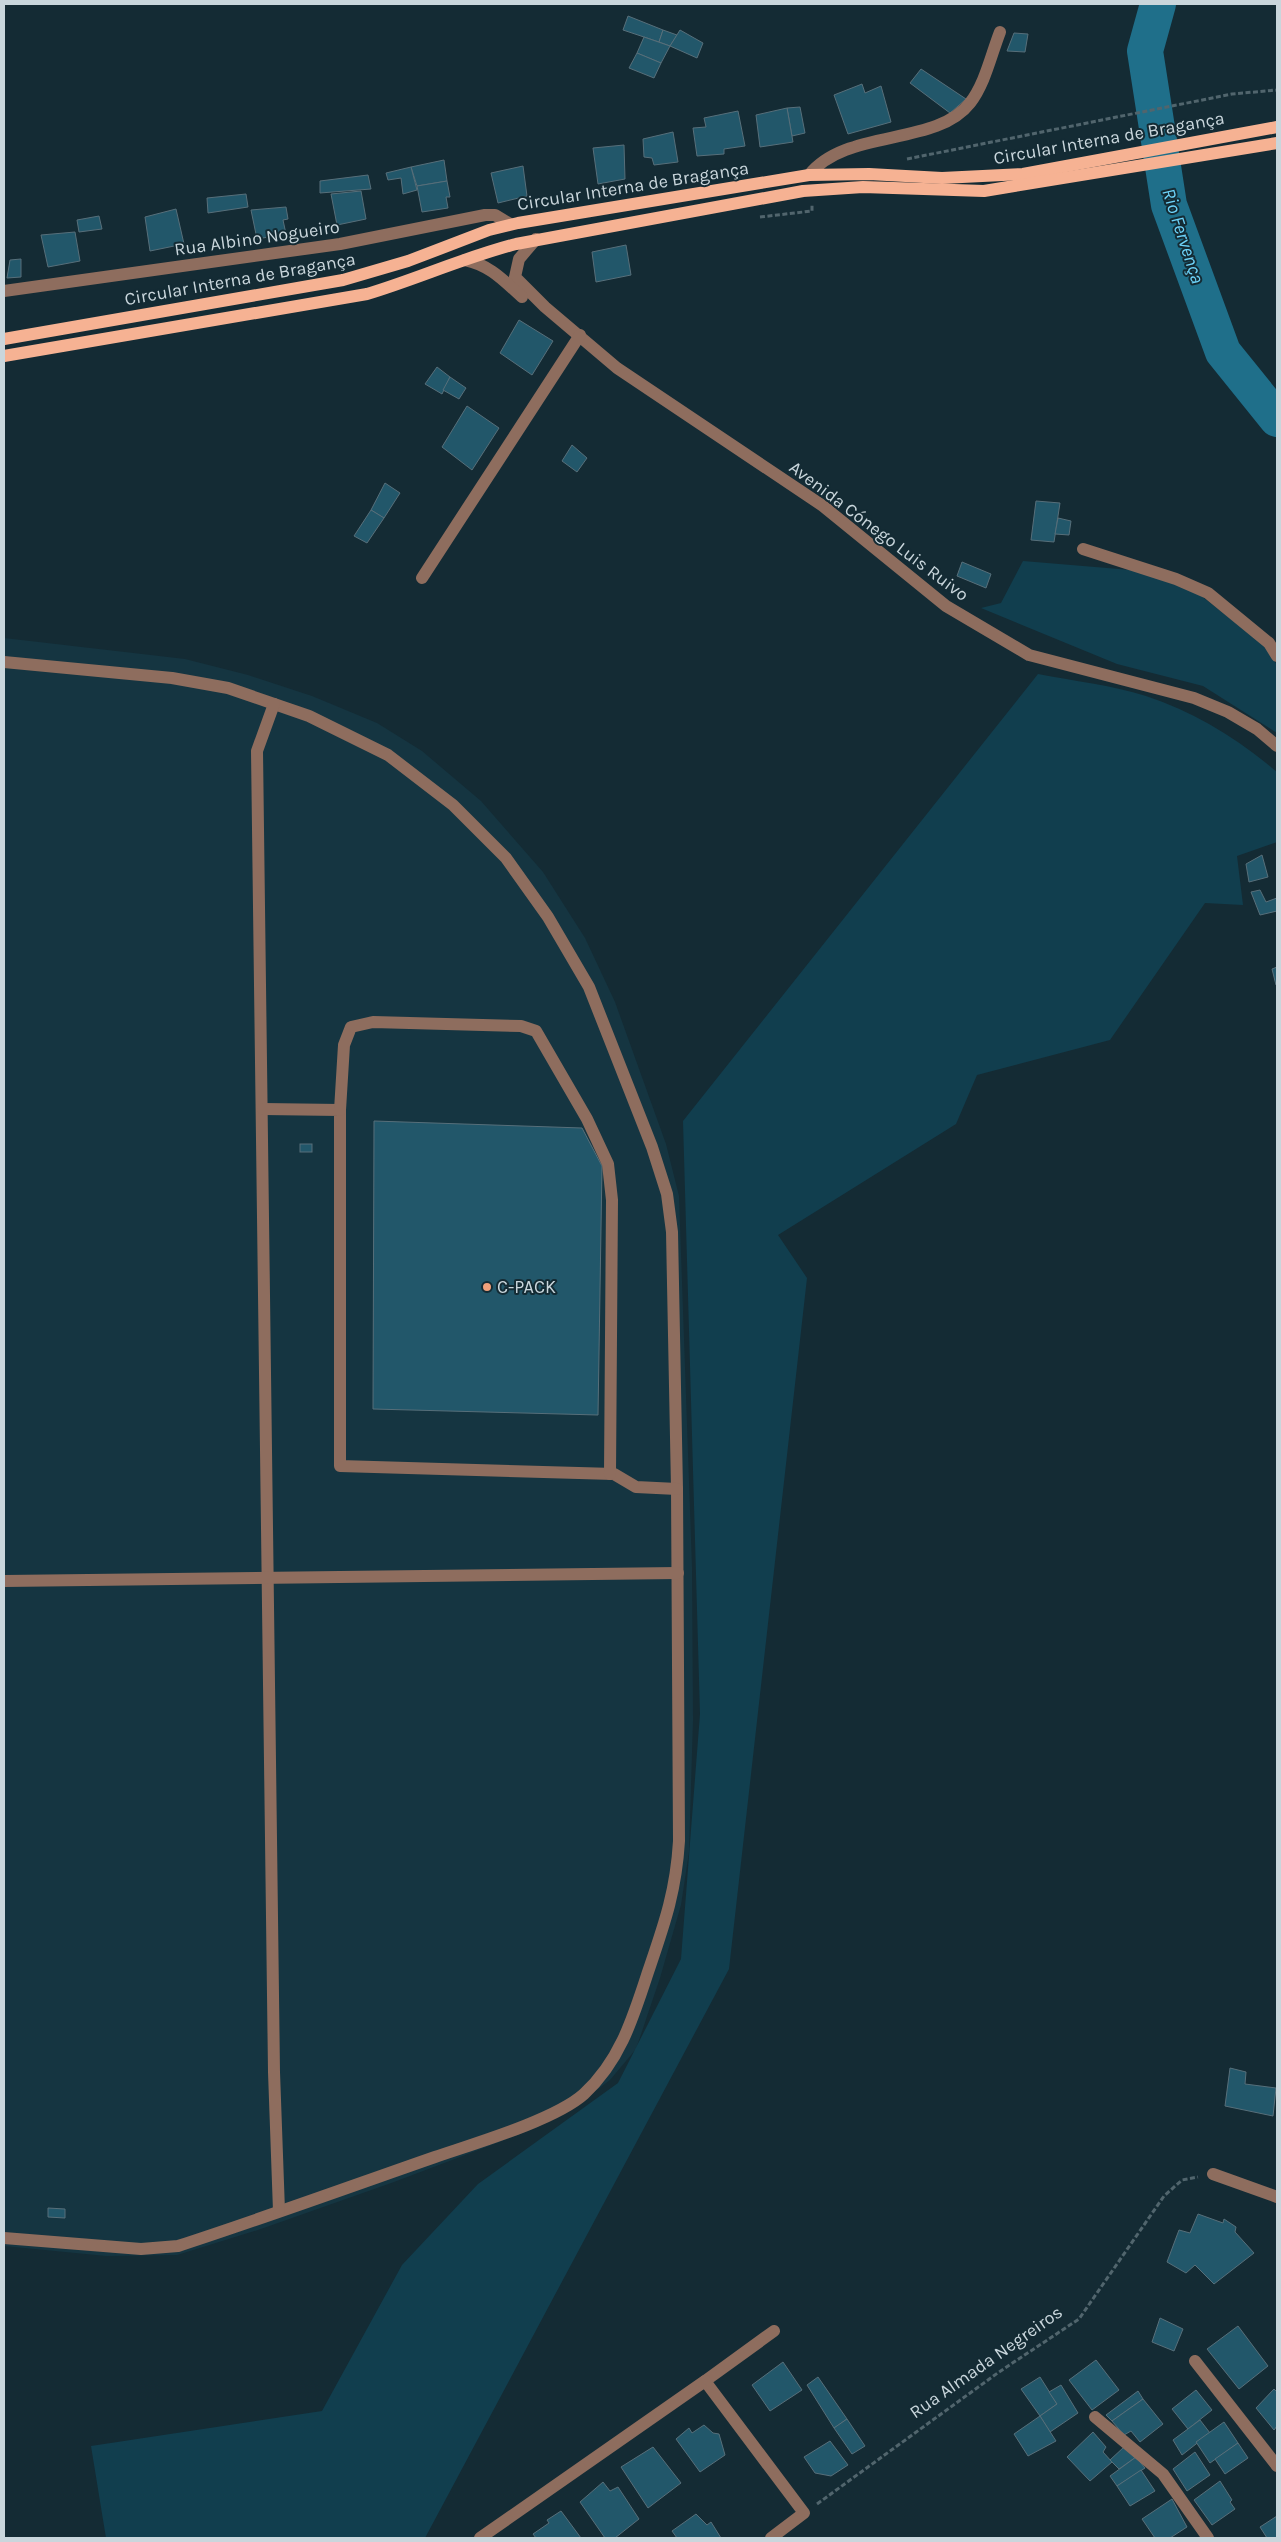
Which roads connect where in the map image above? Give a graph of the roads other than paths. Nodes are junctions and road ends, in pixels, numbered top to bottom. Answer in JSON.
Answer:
{"nodes":[{"id":1,"x":1000,"y":32,"type":"dead end"},
{"id":2,"x":1277,"y":127,"type":"edge"},
{"id":3,"x":1277,"y":143,"type":"edge"},
{"id":4,"x":1063,"y":173,"type":"junction"},
{"id":5,"x":810,"y":175,"type":"junction"},
{"id":6,"x":510,"y":224,"type":"junction"},
{"id":7,"x":536,"y":239,"type":"junction"},
{"id":8,"x":466,"y":260,"type":"junction"},
{"id":9,"x":4,"y":291,"type":"edge"},
{"id":10,"x":545,"y":307,"type":"junction"},
{"id":11,"x":580,"y":335,"type":"junction"},
{"id":12,"x":4,"y":339,"type":"edge"},
{"id":13,"x":4,"y":356,"type":"edge"},
{"id":14,"x":1083,"y":549,"type":"dead end"},
{"id":15,"x":422,"y":578,"type":"dead end"},
{"id":16,"x":1277,"y":656,"type":"edge"},
{"id":17,"x":4,"y":662,"type":"edge"},
{"id":18,"x":274,"y":704,"type":"junction"},
{"id":19,"x":1277,"y":746,"type":"edge"},
{"id":20,"x":262,"y":1109,"type":"junction"},
{"id":21,"x":340,"y":1110,"type":"junction"},
{"id":22,"x":610,"y":1474,"type":"junction"},
{"id":23,"x":677,"y":1489,"type":"junction"},
{"id":24,"x":678,"y":1573,"type":"junction"},
{"id":25,"x":267,"y":1578,"type":"junction"},
{"id":26,"x":4,"y":1581,"type":"edge"},
{"id":27,"x":1213,"y":2174,"type":"road end"},
{"id":28,"x":1277,"y":2198,"type":"edge"},
{"id":29,"x":279,"y":2211,"type":"junction"},
{"id":30,"x":4,"y":2238,"type":"edge"},
{"id":31,"x":774,"y":2331,"type":"dead end"},
{"id":32,"x":1196,"y":2361,"type":"dead end"},
{"id":33,"x":705,"y":2381,"type":"junction"},
{"id":34,"x":1095,"y":2417,"type":"dead end"},
{"id":35,"x":1277,"y":2466,"type":"edge"},
{"id":36,"x":480,"y":2538,"type":"edge"},
{"id":37,"x":771,"y":2538,"type":"edge"},
{"id":38,"x":1208,"y":2538,"type":"edge"}],
"edges":[{"from":1,"to":5,"type":"street"},
{"from":2,"to":4,"type":"main road","name":"Circular Interna de Bragança"},
{"from":3,"to":4,"type":"main road","name":"Circular Interna de Bragança"},
{"from":4,"to":5,"type":"main road","name":"Circular Interna de Bragança"},
{"from":4,"to":7,"type":"main road","name":"Circular Interna de Bragança"},
{"from":5,"to":6,"type":"main road","name":"Circular Interna de Bragança"},
{"from":6,"to":9,"type":"street","name":"Rua Albino Nogueiro"},
{"from":6,"to":12,"type":"main road","name":"Circular Interna de Bragança"},
{"from":7,"to":8,"type":"main road","name":"Circular Interna de Bragança"},
{"from":7,"to":10,"type":"street"},
{"from":8,"to":10,"type":"street"},
{"from":8,"to":13,"type":"main road","name":"Circular Interna de Bragança"},
{"from":10,"to":11,"type":"street","name":"Avenida Cónego Luis Ruivo"},
{"from":11,"to":15,"type":"street"},
{"from":11,"to":19,"type":"street","name":"Avenida Cónego Luis Ruivo"},
{"from":14,"to":16,"type":"street"},
{"from":17,"to":18,"type":"street"},
{"from":18,"to":20,"type":"street"},
{"from":18,"to":23,"type":"street"},
{"from":20,"to":21,"type":"street"},
{"from":20,"to":25,"type":"street"},
{"from":21,"to":22,"type":"street"},
{"from":21,"to":22,"type":"street"},
{"from":22,"to":23,"type":"street"},
{"from":23,"to":24,"type":"street"},
{"from":24,"to":25,"type":"street"},
{"from":24,"to":29,"type":"street"},
{"from":25,"to":26,"type":"street"},
{"from":25,"to":29,"type":"street"},
{"from":27,"to":28,"type":"street"},
{"from":29,"to":30,"type":"street"},
{"from":31,"to":33,"type":"street"},
{"from":32,"to":35,"type":"street"},
{"from":33,"to":36,"type":"street"},
{"from":33,"to":37,"type":"street"},
{"from":34,"to":38,"type":"street"}]}
